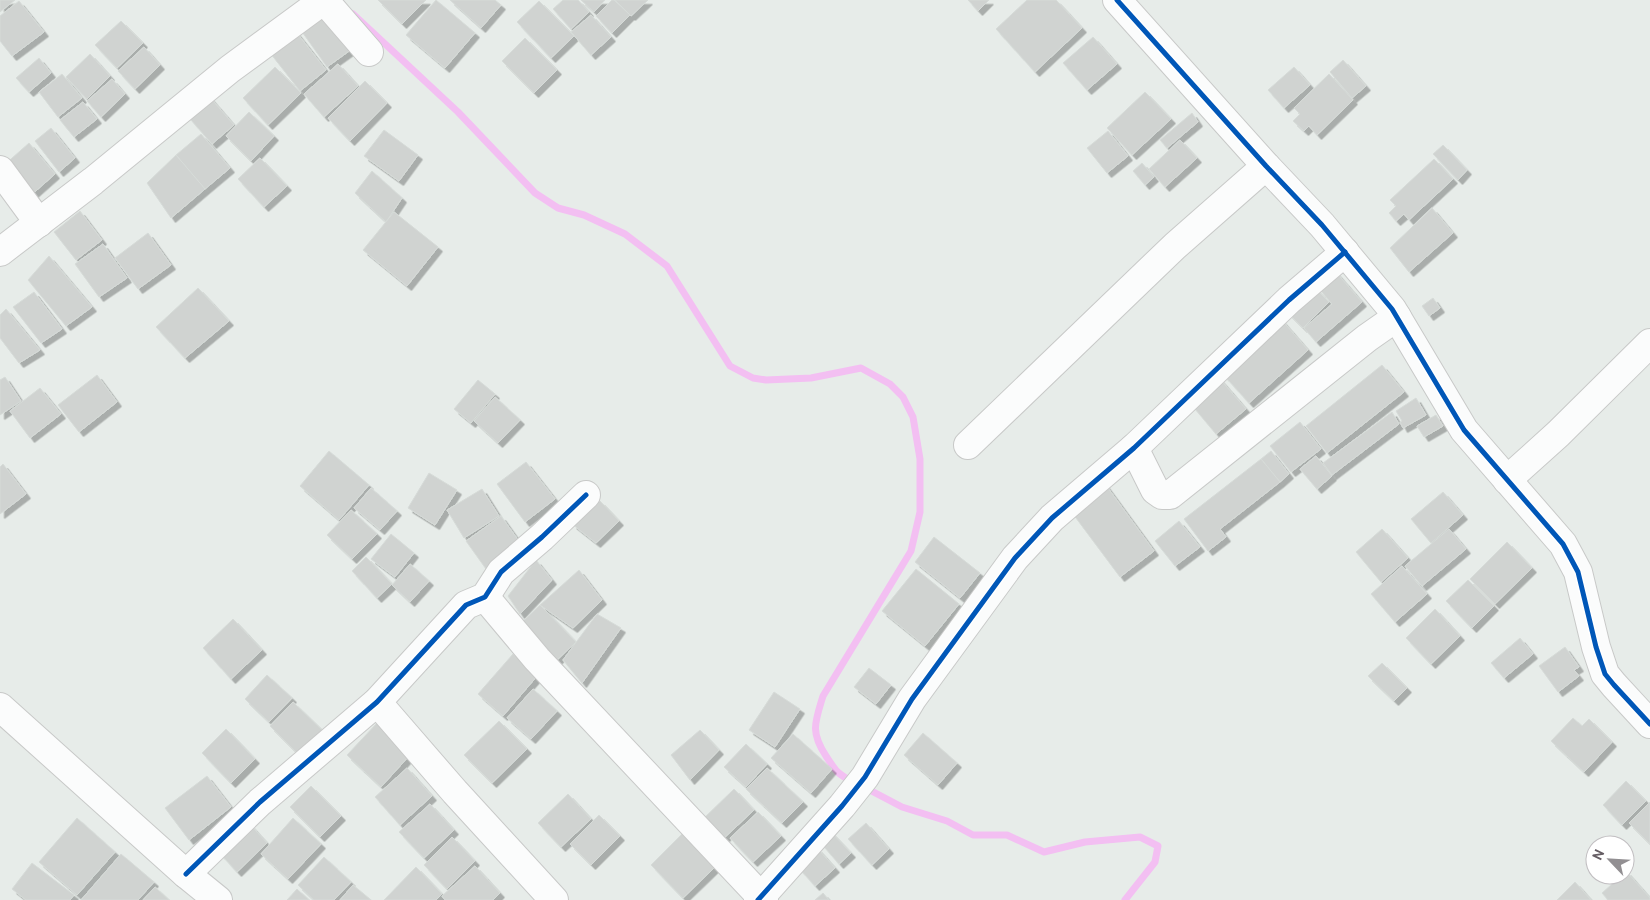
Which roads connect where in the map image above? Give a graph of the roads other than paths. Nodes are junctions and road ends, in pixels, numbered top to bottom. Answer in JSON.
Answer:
{"nodes":[{"id":1,"x":324,"y":0,"type":"edge"},
{"id":2,"x":1117,"y":0,"type":"edge"},
{"id":3,"x":369,"y":52,"type":"dead end"},
{"id":4,"x":1266,"y":166,"type":"junction"},
{"id":5,"x":0,"y":170,"type":"edge"},
{"id":6,"x":39,"y":223,"type":"junction"},
{"id":7,"x":0,"y":252,"type":"edge"},
{"id":8,"x":1345,"y":252,"type":"junction"},
{"id":9,"x":1397,"y":317,"type":"junction"},
{"id":10,"x":1650,"y":343,"type":"edge"},
{"id":11,"x":968,"y":445,"type":"dead end"},
{"id":12,"x":1134,"y":448,"type":"junction"},
{"id":13,"x":1507,"y":480,"type":"junction"},
{"id":14,"x":586,"y":495,"type":"dead end"},
{"id":15,"x":485,"y":597,"type":"junction"},
{"id":16,"x":377,"y":702,"type":"junction"},
{"id":17,"x":0,"y":707,"type":"edge"},
{"id":18,"x":1650,"y":724,"type":"edge"},
{"id":19,"x":186,"y":874,"type":"junction"},
{"id":20,"x":761,"y":899,"type":"edge"},
{"id":21,"x":218,"y":900,"type":"edge"},
{"id":22,"x":554,"y":900,"type":"edge"}],
"edges":[{"from":1,"to":3,"type":"street"},
{"from":1,"to":6,"type":"street"},
{"from":2,"to":4,"type":"street"},
{"from":4,"to":8,"type":"street"},
{"from":4,"to":11,"type":"street"},
{"from":5,"to":6,"type":"street"},
{"from":6,"to":7,"type":"street"},
{"from":8,"to":9,"type":"street"},
{"from":8,"to":12,"type":"street"},
{"from":9,"to":12,"type":"street"},
{"from":9,"to":13,"type":"street"},
{"from":10,"to":13,"type":"street"},
{"from":12,"to":20,"type":"street"},
{"from":13,"to":18,"type":"street"},
{"from":14,"to":15,"type":"street"},
{"from":15,"to":16,"type":"street"},
{"from":15,"to":20,"type":"street"},
{"from":16,"to":19,"type":"street"},
{"from":16,"to":22,"type":"street"},
{"from":17,"to":19,"type":"street"},
{"from":19,"to":21,"type":"street"}]}
